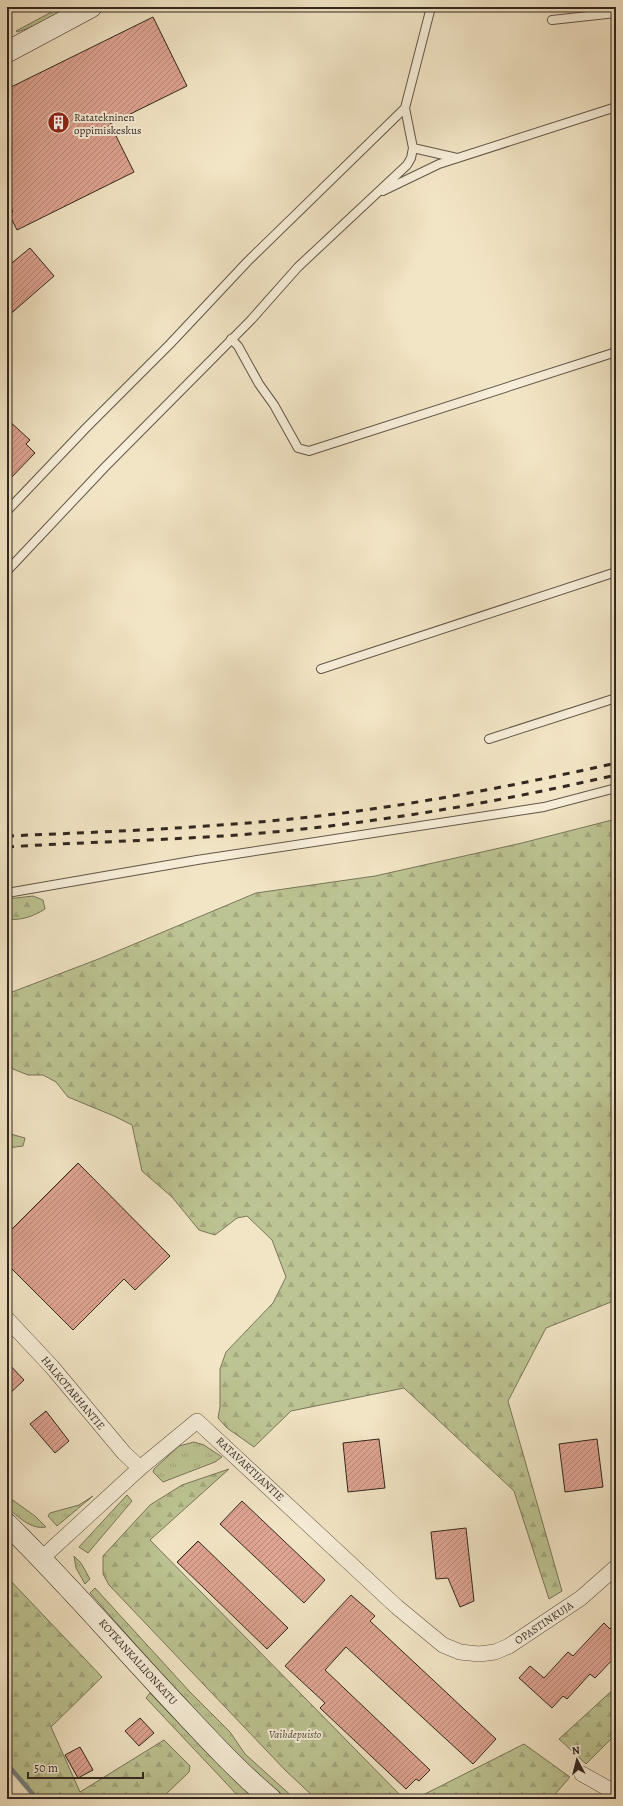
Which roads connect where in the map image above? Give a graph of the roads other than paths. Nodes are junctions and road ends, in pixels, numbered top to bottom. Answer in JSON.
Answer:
{"nodes":[{"id":1,"x":91,"y":7,"type":"edge"},
{"id":2,"x":431,"y":7,"type":"edge"},
{"id":3,"x":616,"y":13,"type":"edge"},
{"id":4,"x":552,"y":20,"type":"dead end"},
{"id":5,"x":7,"y":52,"type":"edge"},
{"id":6,"x":616,"y":107,"type":"edge"},
{"id":7,"x":405,"y":108,"type":"junction"},
{"id":8,"x":413,"y":148,"type":"junction"},
{"id":9,"x":458,"y":158,"type":"junction"},
{"id":10,"x":377,"y":194,"type":"junction"},
{"id":11,"x":232,"y":340,"type":"junction"},
{"id":12,"x":616,"y":352,"type":"edge"},
{"id":13,"x":7,"y":511,"type":"edge"},
{"id":14,"x":7,"y":571,"type":"edge"},
{"id":15,"x":616,"y":572,"type":"edge"},
{"id":16,"x":321,"y":669,"type":"dead end"},
{"id":17,"x":616,"y":698,"type":"edge"},
{"id":18,"x":489,"y":740,"type":"dead end"},
{"id":19,"x":616,"y":788,"type":"edge"},
{"id":20,"x":7,"y":893,"type":"edge"},
{"id":21,"x":7,"y":1319,"type":"edge"},
{"id":22,"x":140,"y":1468,"type":"junction"},
{"id":23,"x":7,"y":1524,"type":"edge"},
{"id":24,"x":42,"y":1558,"type":"junction"},
{"id":25,"x":616,"y":1567,"type":"edge"},
{"id":26,"x":460,"y":1652,"type":"joint"},
{"id":27,"x":582,"y":1774,"type":"dead end"},
{"id":28,"x":616,"y":1793,"type":"edge"},
{"id":29,"x":271,"y":1799,"type":"edge"}],
"edges":[{"from":1,"to":5,"type":"street"},
{"from":2,"to":7,"type":"lane"},
{"from":3,"to":4,"type":"lane"},
{"from":6,"to":9,"type":"lane"},
{"from":7,"to":8,"type":"lane"},
{"from":7,"to":13,"type":"lane"},
{"from":8,"to":9,"type":"lane"},
{"from":8,"to":10,"type":"lane"},
{"from":9,"to":10,"type":"lane"},
{"from":10,"to":11,"type":"lane"},
{"from":11,"to":12,"type":"lane"},
{"from":11,"to":14,"type":"lane"},
{"from":15,"to":16,"type":"lane"},
{"from":17,"to":18,"type":"lane"},
{"from":19,"to":20,"type":"lane"},
{"from":21,"to":22,"type":"street","name":"HALKOTARHANTIE"},
{"from":22,"to":24,"type":"street","name":"RATAVARTIJANTIE"},
{"from":22,"to":26,"type":"street","name":"RATAVARTIJANTIE"},
{"from":23,"to":24,"type":"street","name":"KOTKANKALLIONKATU"},
{"from":24,"to":29,"type":"street","name":"KOTKANKALLIONKATU"},
{"from":25,"to":26,"type":"street","name":"OPASTINKUJA"},
{"from":27,"to":28,"type":"street"}]}
